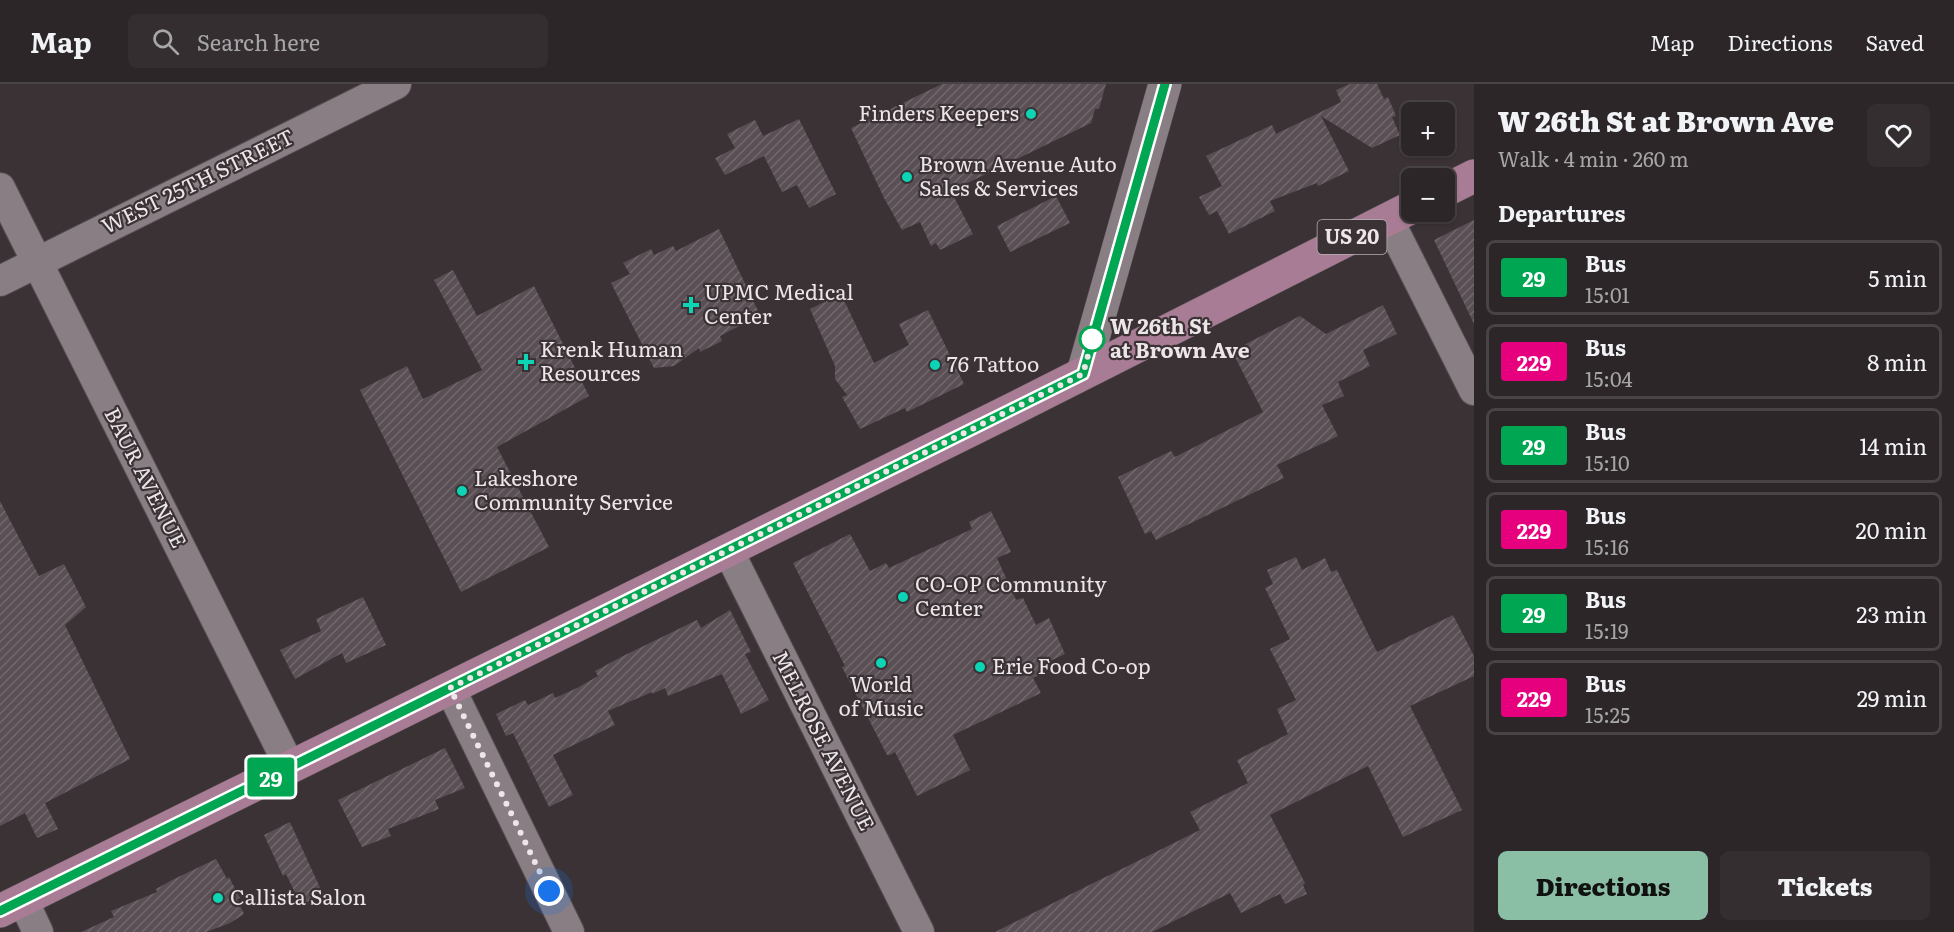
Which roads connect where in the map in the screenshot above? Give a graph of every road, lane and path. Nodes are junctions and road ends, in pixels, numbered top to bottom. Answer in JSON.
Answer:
{"nodes":[{"id":1,"x":396,"y":84,"type":"edge"},
{"id":2,"x":1165,"y":84,"type":"edge"},
{"id":3,"x":1474,"y":176,"type":"edge"},
{"id":4,"x":1455,"y":186,"type":"edge"},
{"id":5,"x":0,"y":188,"type":"edge"},
{"id":6,"x":1400,"y":213,"type":"edge"},
{"id":7,"x":37,"y":262,"type":"junction"},
{"id":8,"x":0,"y":281,"type":"edge"},
{"id":9,"x":1083,"y":374,"type":"junction"},
{"id":10,"x":1474,"y":390,"type":"edge"},
{"id":11,"x":728,"y":550,"type":"junction"},
{"id":12,"x":450,"y":688,"type":"junction"},
{"id":13,"x":290,"y":767,"type":"junction"},
{"id":14,"x":11,"y":906,"type":"edge"},
{"id":15,"x":39,"y":932,"type":"edge"},
{"id":16,"x":569,"y":932,"type":"edge"},
{"id":17,"x":920,"y":932,"type":"edge"}],
"edges":[{"from":1,"to":7,"type":"street","name":"WEST 25TH STREET"},
{"from":2,"to":9,"type":"street"},
{"from":3,"to":4,"type":"main road"},
{"from":5,"to":7,"type":"street","name":"BAUR AVENUE"},
{"from":6,"to":9,"type":"main road","number":"US 20"},
{"from":6,"to":10,"type":"street"},
{"from":7,"to":8,"type":"street","name":"WEST 25TH STREET"},
{"from":7,"to":13,"type":"street","name":"BAUR AVENUE"},
{"from":9,"to":11,"type":"main road","number":"US 20"},
{"from":11,"to":12,"type":"main road","number":"US 20"},
{"from":11,"to":17,"type":"street","name":"MELROSE AVENUE"},
{"from":12,"to":13,"type":"main road","number":"US 20"},
{"from":12,"to":16,"type":"street"},
{"from":13,"to":14,"type":"main road","number":"US 20"},
{"from":14,"to":15,"type":"street"}]}
